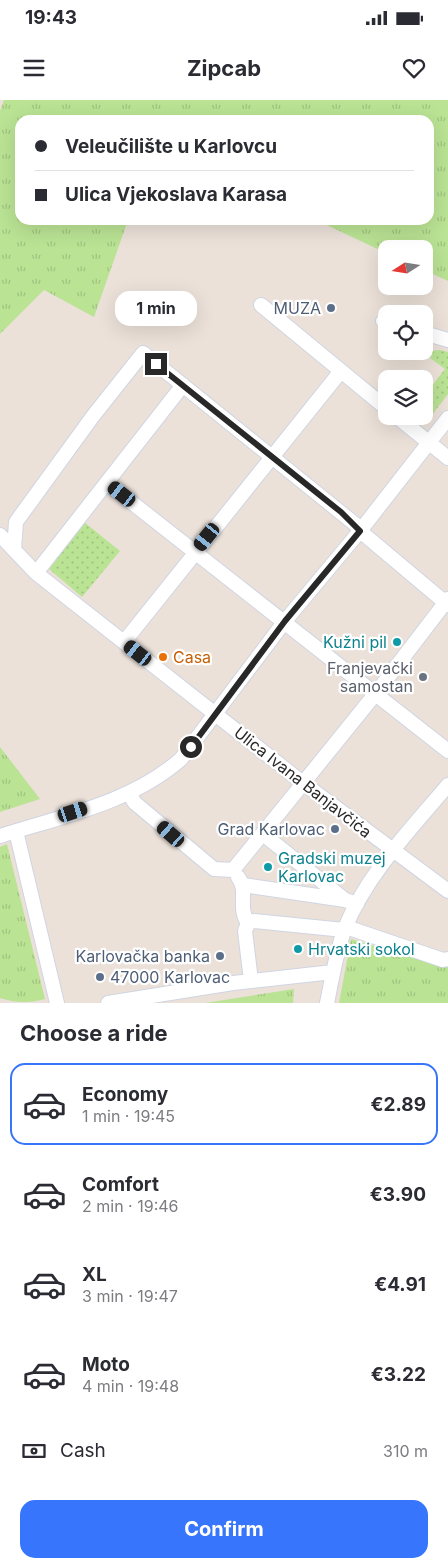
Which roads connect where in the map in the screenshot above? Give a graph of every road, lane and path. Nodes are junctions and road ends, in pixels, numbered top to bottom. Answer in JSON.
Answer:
{"nodes":[{"id":1,"x":261,"y":305,"type":"dead end"},
{"id":2,"x":433,"y":336,"type":"edge"},
{"id":3,"x":448,"y":340,"type":"edge"},
{"id":4,"x":340,"y":371,"type":"junction"},
{"id":5,"x":183,"y":386,"type":"junction"},
{"id":6,"x":378,"y":402,"type":"edge"},
{"id":7,"x":448,"y":418,"type":"edge"},
{"id":8,"x":407,"y":425,"type":"edge"},
{"id":9,"x":429,"y":443,"type":"junction"},
{"id":10,"x":272,"y":456,"type":"junction"},
{"id":11,"x":448,"y":458,"type":"edge"},
{"id":12,"x":108,"y":482,"type":"junction"},
{"id":13,"x":360,"y":531,"type":"junction"},
{"id":14,"x":0,"y":535,"type":"edge"},
{"id":15,"x":14,"y":550,"type":"junction"},
{"id":16,"x":196,"y":550,"type":"junction"},
{"id":17,"x":36,"y":573,"type":"junction"},
{"id":18,"x":447,"y":602,"type":"edge"},
{"id":19,"x":285,"y":621,"type":"junction"},
{"id":20,"x":124,"y":642,"type":"junction"},
{"id":21,"x":376,"y":693,"type":"junction"},
{"id":22,"x":216,"y":714,"type":"junction"},
{"id":23,"x":448,"y":751,"type":"edge"},
{"id":24,"x":303,"y":783,"type":"junction"},
{"id":25,"x":448,"y":785,"type":"edge"},
{"id":26,"x":129,"y":794,"type":"junction"},
{"id":27,"x":16,"y":831,"type":"junction"},
{"id":28,"x":262,"y":834,"type":"junction"},
{"id":29,"x":0,"y":836,"type":"edge"},
{"id":30,"x":394,"y":851,"type":"junction"},
{"id":31,"x":233,"y":870,"type":"junction"},
{"id":32,"x":243,"y":885,"type":"junction"},
{"id":33,"x":448,"y":891,"type":"edge"},
{"id":34,"x":351,"y":902,"type":"junction"},
{"id":35,"x":248,"y":923,"type":"junction"},
{"id":36,"x":345,"y":929,"type":"junction"},
{"id":37,"x":448,"y":959,"type":"edge"},
{"id":38,"x":333,"y":972,"type":"junction"},
{"id":39,"x":251,"y":981,"type":"junction"},
{"id":40,"x":57,"y":1003,"type":"edge"},
{"id":41,"x":108,"y":1003,"type":"edge"},
{"id":42,"x":327,"y":1003,"type":"edge"}],
"edges":[{"from":1,"to":4,"type":"street"},
{"from":2,"to":3,"type":"street"},
{"from":4,"to":6,"type":"street"},
{"from":4,"to":10,"type":"street"},
{"from":5,"to":10,"type":"street"},
{"from":5,"to":12,"type":"street"},
{"from":5,"to":15,"type":"street"},
{"from":7,"to":9,"type":"street"},
{"from":8,"to":9,"type":"street"},
{"from":9,"to":11,"type":"street"},
{"from":9,"to":13,"type":"street"},
{"from":10,"to":13,"type":"street"},
{"from":10,"to":16,"type":"street"},
{"from":12,"to":16,"type":"street"},
{"from":12,"to":17,"type":"street"},
{"from":13,"to":18,"type":"street"},
{"from":13,"to":19,"type":"street"},
{"from":14,"to":15,"type":"street","name":"Ulica Ivana Banjavčića"},
{"from":15,"to":17,"type":"street","name":"Ulica Ivana Banjavčića"},
{"from":16,"to":19,"type":"street"},
{"from":16,"to":20,"type":"street"},
{"from":17,"to":20,"type":"street","name":"Ulica Ivana Banjavčića"},
{"from":18,"to":21,"type":"street"},
{"from":19,"to":21,"type":"street"},
{"from":19,"to":22,"type":"street"},
{"from":20,"to":22,"type":"street","name":"Ulica Ivana Banjavčića"},
{"from":21,"to":23,"type":"street"},
{"from":21,"to":24,"type":"street"},
{"from":22,"to":24,"type":"street","name":"Ulica Ivana Banjavčića"},
{"from":22,"to":26,"type":"street"},
{"from":24,"to":28,"type":"street"},
{"from":24,"to":30,"type":"street","name":"Ulica Ivana Banjavčića"},
{"from":25,"to":30,"type":"street"},
{"from":26,"to":27,"type":"street"},
{"from":26,"to":31,"type":"street"},
{"from":27,"to":29,"type":"street"},
{"from":27,"to":40,"type":"street"},
{"from":28,"to":31,"type":"street"},
{"from":28,"to":34,"type":"street"},
{"from":30,"to":33,"type":"street","name":"Ulica Ivana Banjavčića"},
{"from":30,"to":34,"type":"street"},
{"from":31,"to":32,"type":"street"},
{"from":32,"to":34,"type":"street"},
{"from":32,"to":35,"type":"street"},
{"from":34,"to":36,"type":"street"},
{"from":35,"to":36,"type":"street"},
{"from":35,"to":39,"type":"street"},
{"from":36,"to":37,"type":"street"},
{"from":36,"to":38,"type":"street"},
{"from":38,"to":39,"type":"street"},
{"from":38,"to":42,"type":"street"},
{"from":39,"to":41,"type":"street"}]}
